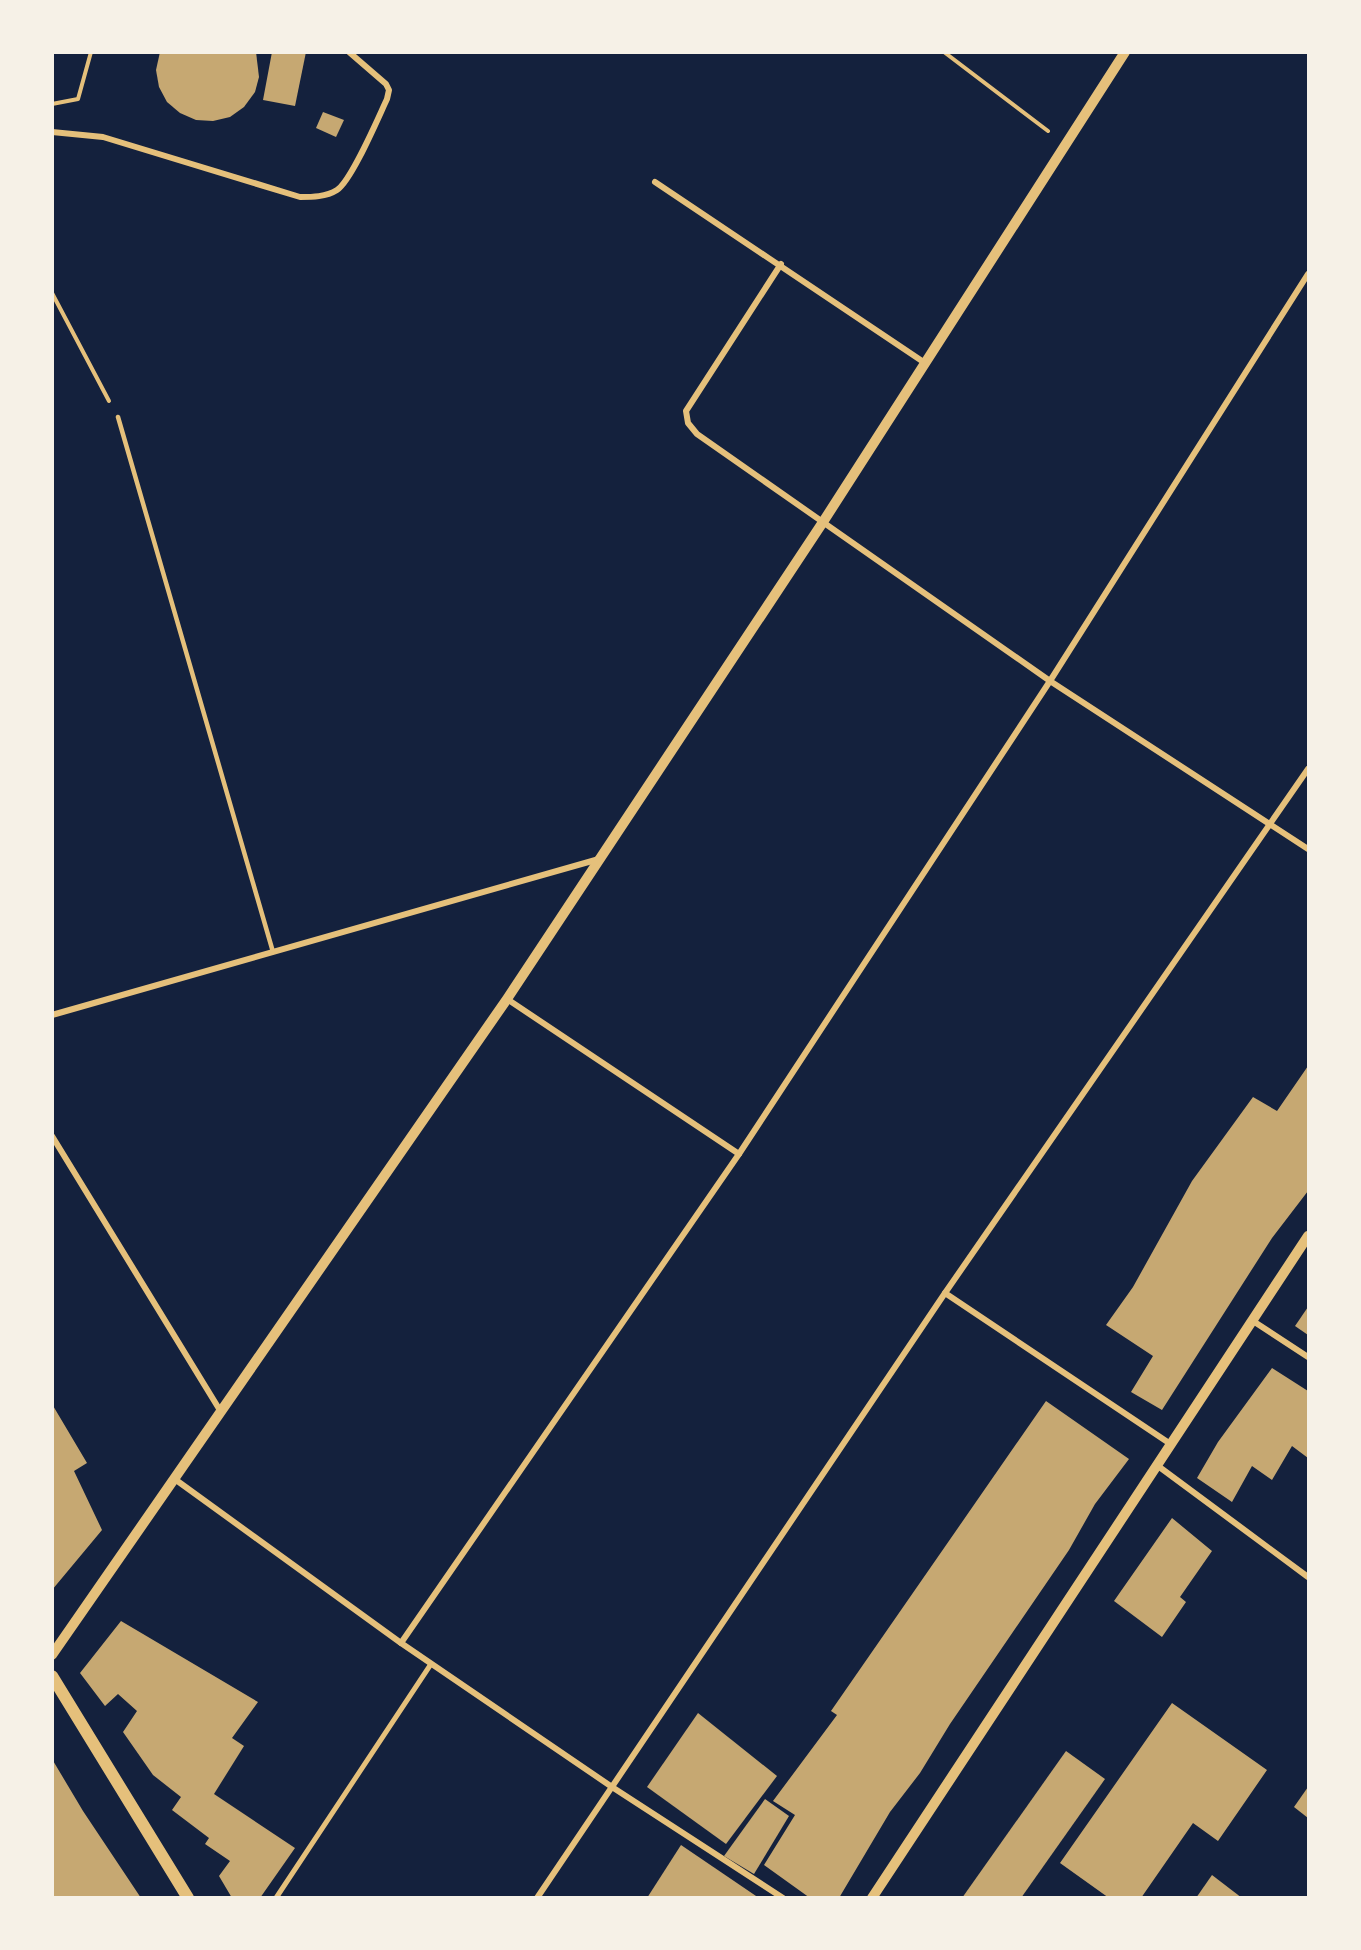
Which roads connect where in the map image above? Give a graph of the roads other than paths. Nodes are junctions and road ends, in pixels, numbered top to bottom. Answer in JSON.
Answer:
{"nodes":[{"id":1,"x":349,"y":52,"type":"edge"},
{"id":2,"x":1125,"y":52,"type":"edge"},
{"id":3,"x":52,"y":132,"type":"edge"},
{"id":4,"x":655,"y":182,"type":"dead end"},
{"id":5,"x":781,"y":264,"type":"junction"},
{"id":6,"x":1308,"y":274,"type":"edge"},
{"id":7,"x":926,"y":364,"type":"junction"},
{"id":8,"x":118,"y":417,"type":"road end"},
{"id":9,"x":823,"y":522,"type":"junction"},
{"id":10,"x":1050,"y":681,"type":"junction"},
{"id":11,"x":1308,"y":770,"type":"edge"},
{"id":12,"x":1272,"y":826,"type":"junction"},
{"id":13,"x":1308,"y":849,"type":"edge"},
{"id":14,"x":600,"y":859,"type":"junction"},
{"id":15,"x":273,"y":952,"type":"junction"},
{"id":16,"x":507,"y":999,"type":"junction"},
{"id":17,"x":52,"y":1015,"type":"edge"},
{"id":18,"x":52,"y":1136,"type":"edge"},
{"id":19,"x":739,"y":1154,"type":"junction"},
{"id":20,"x":1308,"y":1236,"type":"edge"},
{"id":21,"x":945,"y":1293,"type":"junction"},
{"id":22,"x":1253,"y":1322,"type":"junction"},
{"id":23,"x":1308,"y":1357,"type":"edge"},
{"id":24,"x":222,"y":1414,"type":"junction"},
{"id":25,"x":1172,"y":1444,"type":"junction"},
{"id":26,"x":1158,"y":1466,"type":"junction"},
{"id":27,"x":176,"y":1480,"type":"junction"},
{"id":28,"x":1308,"y":1577,"type":"edge"},
{"id":29,"x":401,"y":1643,"type":"junction"},
{"id":30,"x":52,"y":1655,"type":"edge"},
{"id":31,"x":431,"y":1664,"type":"junction"},
{"id":32,"x":52,"y":1676,"type":"edge"},
{"id":33,"x":612,"y":1787,"type":"junction"},
{"id":34,"x":188,"y":1898,"type":"edge"},
{"id":35,"x":276,"y":1898,"type":"edge"},
{"id":36,"x":537,"y":1898,"type":"edge"},
{"id":37,"x":783,"y":1898,"type":"edge"},
{"id":38,"x":872,"y":1898,"type":"edge"}],
"edges":[{"from":1,"to":3,"type":"street"},
{"from":2,"to":7,"type":"street"},
{"from":4,"to":5,"type":"street"},
{"from":5,"to":7,"type":"street"},
{"from":5,"to":9,"type":"street"},
{"from":6,"to":10,"type":"street"},
{"from":7,"to":9,"type":"street"},
{"from":8,"to":15,"type":"lane"},
{"from":9,"to":10,"type":"street"},
{"from":9,"to":14,"type":"street"},
{"from":10,"to":12,"type":"street"},
{"from":10,"to":19,"type":"street"},
{"from":11,"to":12,"type":"street"},
{"from":12,"to":13,"type":"street"},
{"from":12,"to":21,"type":"street"},
{"from":14,"to":15,"type":"street"},
{"from":14,"to":16,"type":"street"},
{"from":15,"to":17,"type":"street"},
{"from":16,"to":19,"type":"street"},
{"from":16,"to":24,"type":"street"},
{"from":18,"to":24,"type":"street"},
{"from":19,"to":29,"type":"street"},
{"from":20,"to":22,"type":"street"},
{"from":21,"to":25,"type":"street"},
{"from":21,"to":33,"type":"street"},
{"from":22,"to":23,"type":"street"},
{"from":22,"to":25,"type":"street"},
{"from":24,"to":27,"type":"street"},
{"from":25,"to":26,"type":"street"},
{"from":26,"to":28,"type":"street"},
{"from":26,"to":38,"type":"street"},
{"from":27,"to":29,"type":"street"},
{"from":27,"to":30,"type":"street"},
{"from":29,"to":31,"type":"street"},
{"from":31,"to":33,"type":"street"},
{"from":31,"to":35,"type":"street"},
{"from":32,"to":34,"type":"main road"},
{"from":33,"to":36,"type":"street"},
{"from":33,"to":37,"type":"street"}]}
